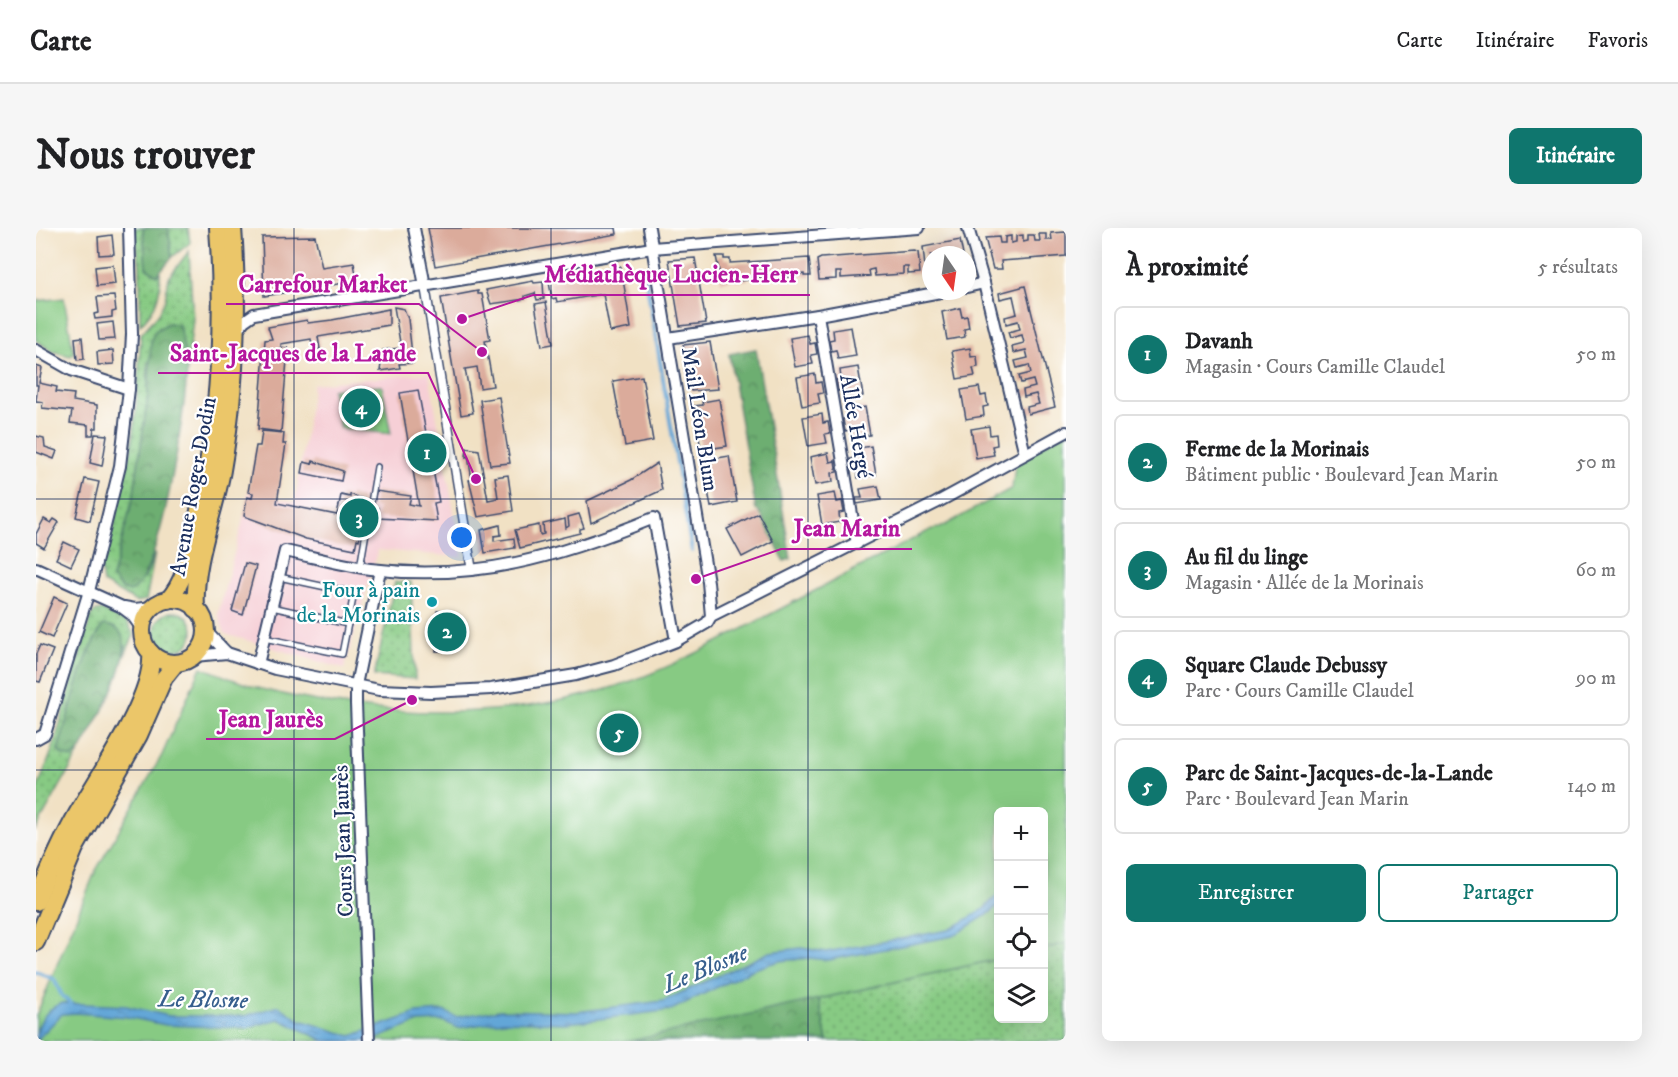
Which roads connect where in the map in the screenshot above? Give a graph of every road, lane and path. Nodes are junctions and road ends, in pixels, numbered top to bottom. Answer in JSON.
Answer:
{"nodes":[{"id":1,"x":129,"y":228,"type":"edge"},
{"id":2,"x":218,"y":228,"type":"edge"},
{"id":3,"x":233,"y":228,"type":"edge"},
{"id":4,"x":414,"y":228,"type":"edge"},
{"id":5,"x":649,"y":228,"type":"edge"},
{"id":6,"x":919,"y":228,"type":"edge"},
{"id":7,"x":968,"y":228,"type":"edge"},
{"id":8,"x":652,"y":248,"type":"junction"},
{"id":9,"x":984,"y":283,"type":"junction"},
{"id":10,"x":976,"y":285,"type":"edge"},
{"id":11,"x":425,"y":286,"type":"junction"},
{"id":12,"x":922,"y":296,"type":"edge"},
{"id":13,"x":818,"y":315,"type":"junction"},
{"id":14,"x":236,"y":332,"type":"junction"},
{"id":15,"x":668,"y":338,"type":"junction"},
{"id":16,"x":36,"y":350,"type":"edge"},
{"id":17,"x":129,"y":389,"type":"junction"},
{"id":18,"x":1066,"y":432,"type":"edge"},
{"id":19,"x":1030,"y":452,"type":"junction"},
{"id":20,"x":377,"y":467,"type":"dead end"},
{"id":21,"x":856,"y":544,"type":"junction"},
{"id":22,"x":36,"y":568,"type":"edge"},
{"id":23,"x":360,"y":568,"type":"junction"},
{"id":24,"x":380,"y":570,"type":"junction"},
{"id":25,"x":472,"y":571,"type":"junction"},
{"id":26,"x":279,"y":577,"type":"junction"},
{"id":27,"x":89,"y":591,"type":"junction"},
{"id":28,"x":161,"y":603,"type":"junction"},
{"id":29,"x":120,"y":606,"type":"junction"},
{"id":30,"x":272,"y":607,"type":"junction"},
{"id":31,"x":196,"y":609,"type":"junction"},
{"id":32,"x":711,"y":616,"type":"junction"},
{"id":33,"x":348,"y":624,"type":"junction"},
{"id":34,"x":142,"y":629,"type":"junction"},
{"id":35,"x":206,"y":630,"type":"junction"},
{"id":36,"x":264,"y":638,"type":"junction"},
{"id":37,"x":676,"y":641,"type":"junction"},
{"id":38,"x":151,"y":653,"type":"junction"},
{"id":39,"x":227,"y":653,"type":"junction"},
{"id":40,"x":194,"y":656,"type":"junction"},
{"id":41,"x":176,"y":663,"type":"junction"},
{"id":42,"x":258,"y":664,"type":"junction"},
{"id":43,"x":356,"y":685,"type":"junction"},
{"id":44,"x":40,"y":737,"type":"edge"},
{"id":45,"x":36,"y":902,"type":"edge"},
{"id":46,"x":39,"y":936,"type":"edge"},
{"id":47,"x":369,"y":1041,"type":"edge"}],
"edges":[{"from":1,"to":17,"type":"street"},
{"from":2,"to":28,"type":"main road","name":"Avenue Roger Dodin"},
{"from":3,"to":14,"type":"main road","name":"Avenue Roger Dodin"},
{"from":4,"to":11,"type":"street"},
{"from":5,"to":8,"type":"street","name":"Mail Léon Blum"},
{"from":6,"to":8,"type":"street"},
{"from":7,"to":9,"type":"street"},
{"from":8,"to":11,"type":"street"},
{"from":8,"to":15,"type":"street","name":"Mail Léon Blum"},
{"from":9,"to":10,"type":"street"},
{"from":9,"to":19,"type":"street"},
{"from":11,"to":14,"type":"street"},
{"from":11,"to":25,"type":"street"},
{"from":12,"to":13,"type":"street"},
{"from":13,"to":15,"type":"street"},
{"from":13,"to":21,"type":"street","name":"Allée Hergé"},
{"from":14,"to":31,"type":"main road","name":"Avenue Roger Dodin"},
{"from":15,"to":32,"type":"street","name":"Mail Léon Blum"},
{"from":16,"to":17,"type":"street"},
{"from":17,"to":27,"type":"street"},
{"from":18,"to":19,"type":"street"},
{"from":19,"to":21,"type":"street"},
{"from":20,"to":23,"type":"lane"},
{"from":21,"to":32,"type":"street"},
{"from":22,"to":27,"type":"street"},
{"from":23,"to":24,"type":"street"},
{"from":23,"to":26,"type":"street"},
{"from":24,"to":25,"type":"street"},
{"from":24,"to":43,"type":"street","name":"Cours Jean Jaurès"},
{"from":25,"to":37,"type":"street"},
{"from":26,"to":30,"type":"street"},
{"from":26,"to":33,"type":"lane"},
{"from":27,"to":29,"type":"street"},
{"from":27,"to":44,"type":"street"},
{"from":28,"to":29,"type":"street"},
{"from":28,"to":31,"type":"main road"},
{"from":28,"to":34,"type":"main road"},
{"from":29,"to":34,"type":"street"},
{"from":30,"to":33,"type":"lane"},
{"from":30,"to":36,"type":"street"},
{"from":31,"to":35,"type":"main road"},
{"from":32,"to":37,"type":"street"},
{"from":33,"to":36,"type":"lane"},
{"from":34,"to":38,"type":"main road"},
{"from":35,"to":39,"type":"street"},
{"from":35,"to":40,"type":"main road"},
{"from":36,"to":42,"type":"street"},
{"from":37,"to":43,"type":"street"},
{"from":38,"to":41,"type":"main road"},
{"from":38,"to":45,"type":"main road"},
{"from":39,"to":40,"type":"street"},
{"from":39,"to":42,"type":"street"},
{"from":40,"to":41,"type":"main road"},
{"from":41,"to":46,"type":"main road"},
{"from":42,"to":43,"type":"street"},
{"from":43,"to":47,"type":"street","name":"Cours Jean Jaurès"}]}
